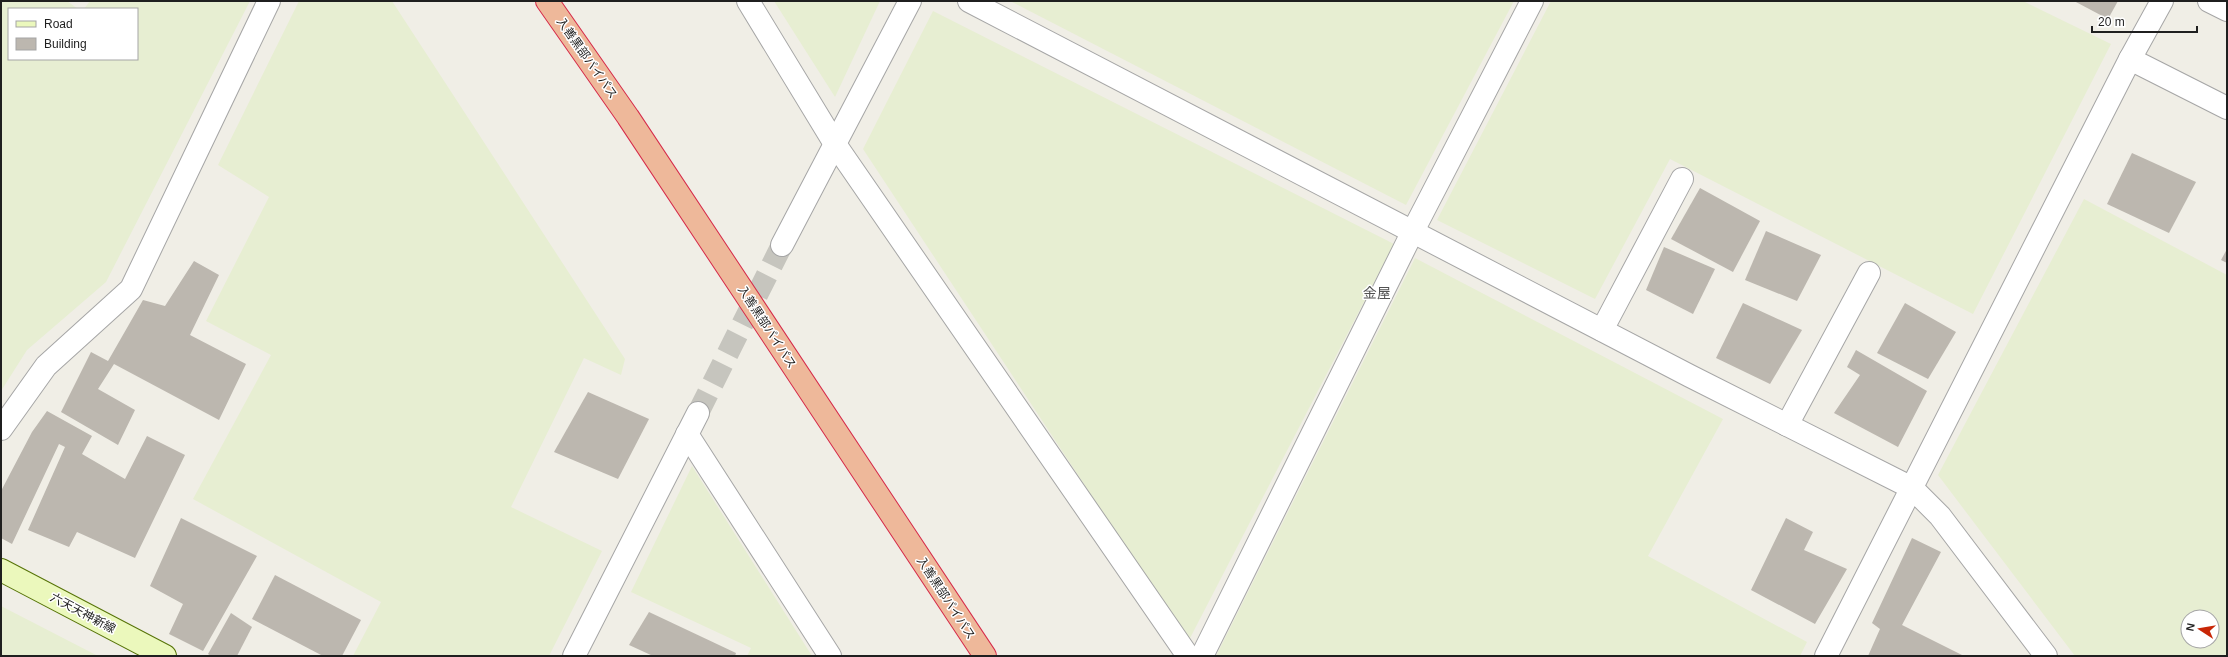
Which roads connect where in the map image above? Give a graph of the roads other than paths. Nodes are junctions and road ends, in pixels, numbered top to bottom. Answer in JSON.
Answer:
{"nodes":[{"id":1,"x":269,"y":1,"type":"edge"},
{"id":2,"x":547,"y":1,"type":"edge"},
{"id":3,"x":748,"y":1,"type":"edge"},
{"id":4,"x":910,"y":1,"type":"edge"},
{"id":5,"x":969,"y":1,"type":"edge"},
{"id":6,"x":1532,"y":1,"type":"edge"},
{"id":7,"x":2162,"y":1,"type":"edge"},
{"id":8,"x":2209,"y":1,"type":"edge"},
{"id":9,"x":2227,"y":10,"type":"edge"},
{"id":10,"x":2130,"y":59,"type":"junction"},
{"id":11,"x":2227,"y":108,"type":"edge"},
{"id":12,"x":835,"y":144,"type":"junction"},
{"id":13,"x":1682,"y":179,"type":"dead end"},
{"id":14,"x":1413,"y":231,"type":"junction"},
{"id":15,"x":782,"y":244,"type":"tunnel mouth"},
{"id":16,"x":1869,"y":273,"type":"dead end"},
{"id":17,"x":1602,"y":330,"type":"junction"},
{"id":18,"x":698,"y":413,"type":"tunnel mouth"},
{"id":19,"x":1787,"y":425,"type":"junction"},
{"id":20,"x":1,"y":429,"type":"edge"},
{"id":21,"x":687,"y":434,"type":"junction"},
{"id":22,"x":1912,"y":488,"type":"junction"},
{"id":23,"x":1,"y":570,"type":"edge"},
{"id":24,"x":165,"y":656,"type":"edge"},
{"id":25,"x":574,"y":656,"type":"edge"},
{"id":26,"x":830,"y":656,"type":"edge"},
{"id":27,"x":985,"y":656,"type":"edge"},
{"id":28,"x":1188,"y":656,"type":"edge"},
{"id":29,"x":1202,"y":656,"type":"edge"},
{"id":30,"x":1826,"y":656,"type":"edge"},
{"id":31,"x":2046,"y":656,"type":"edge"}],
"edges":[{"from":1,"to":20,"type":"street"},
{"from":2,"to":27,"type":"highway","name":"入善黒部バイパス"},
{"from":3,"to":12,"type":"street"},
{"from":4,"to":12,"type":"street"},
{"from":5,"to":14,"type":"street"},
{"from":6,"to":14,"type":"street"},
{"from":7,"to":10,"type":"street"},
{"from":8,"to":9,"type":"street"},
{"from":10,"to":11,"type":"street"},
{"from":10,"to":22,"type":"street"},
{"from":12,"to":15,"type":"street"},
{"from":12,"to":28,"type":"street"},
{"from":13,"to":17,"type":"street"},
{"from":14,"to":17,"type":"street"},
{"from":14,"to":29,"type":"street"},
{"from":16,"to":19,"type":"street"},
{"from":17,"to":19,"type":"street"},
{"from":18,"to":21,"type":"street"},
{"from":19,"to":22,"type":"street"},
{"from":21,"to":25,"type":"street"},
{"from":21,"to":26,"type":"street"},
{"from":22,"to":30,"type":"street"},
{"from":22,"to":31,"type":"street"},
{"from":23,"to":24,"type":"main road","name":"六天天神新線"}]}
